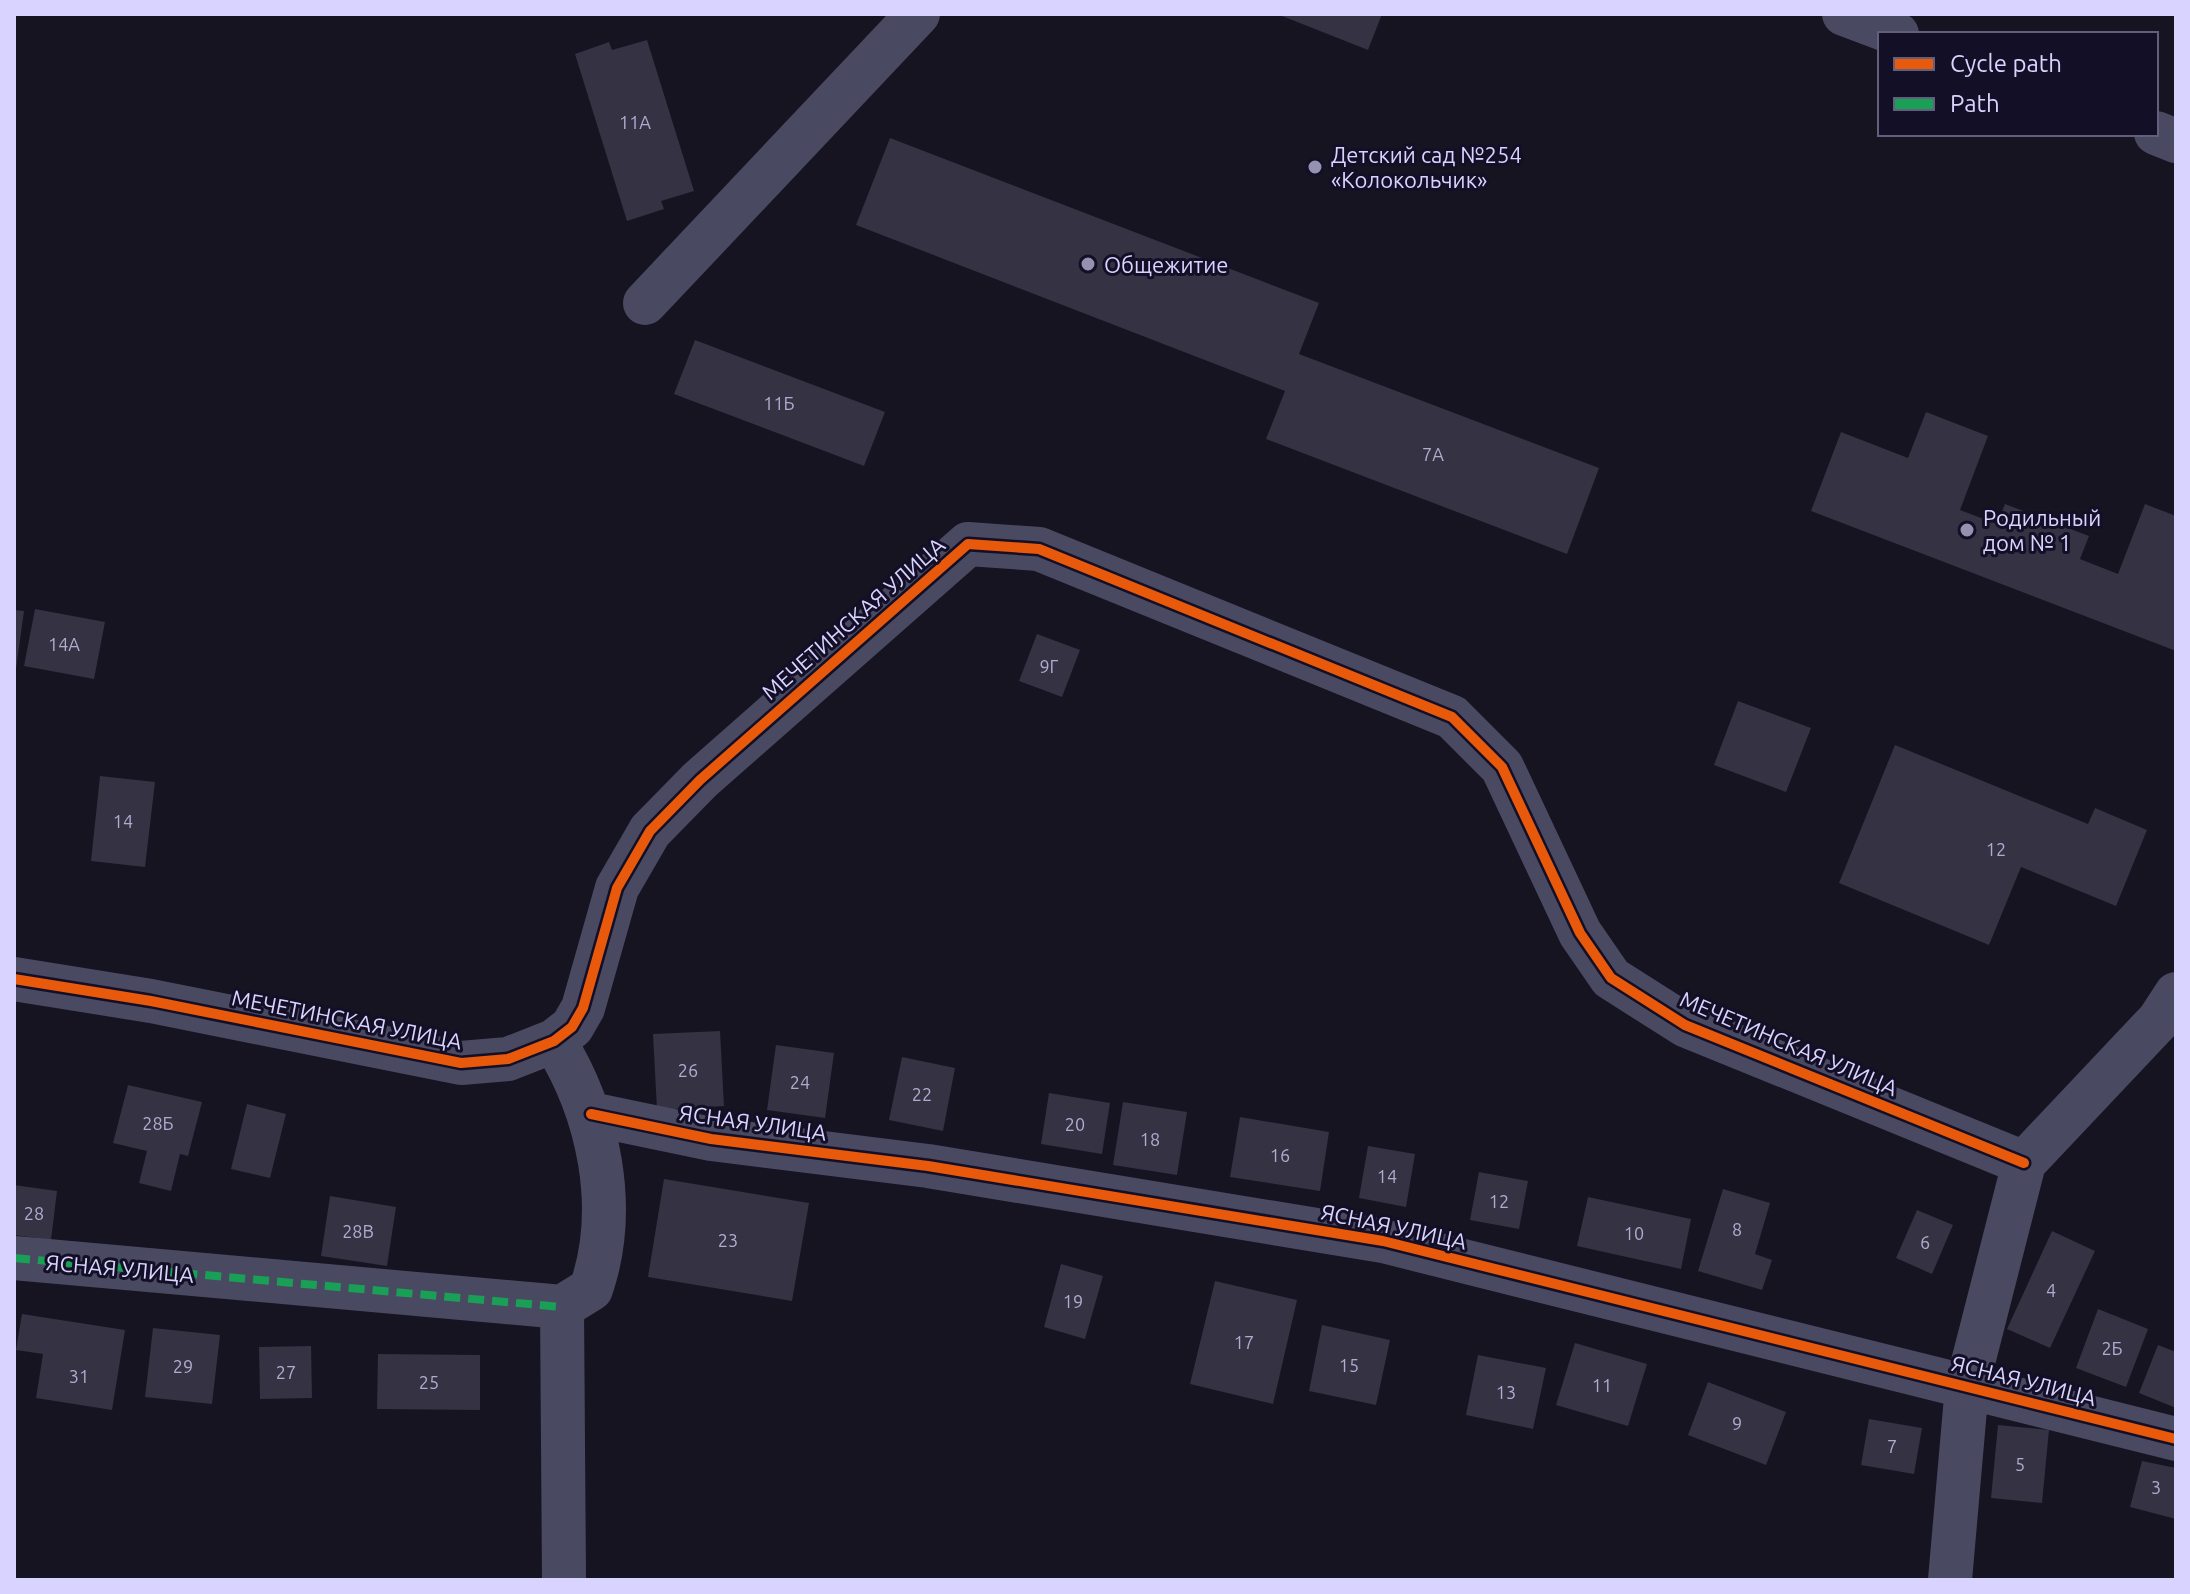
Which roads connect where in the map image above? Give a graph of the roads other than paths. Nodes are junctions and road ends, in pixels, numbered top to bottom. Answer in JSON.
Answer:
{"nodes":[{"id":1,"x":918,"y":14,"type":"edge"},
{"id":2,"x":1844,"y":14,"type":"edge"},
{"id":3,"x":1892,"y":32,"type":"edge"},
{"id":4,"x":645,"y":303,"type":"dead end"},
{"id":5,"x":14,"y":979,"type":"edge"},
{"id":6,"x":2176,"y":994,"type":"edge"},
{"id":7,"x":554,"y":1041,"type":"junction"},
{"id":8,"x":591,"y":1114,"type":"junction"},
{"id":9,"x":2024,"y":1163,"type":"junction"},
{"id":10,"x":14,"y":1258,"type":"edge"},
{"id":11,"x":562,"y":1307,"type":"junction"},
{"id":12,"x":1967,"y":1386,"type":"junction"},
{"id":13,"x":2176,"y":1439,"type":"edge"},
{"id":14,"x":564,"y":1580,"type":"edge"},
{"id":15,"x":1950,"y":1580,"type":"edge"}],
"edges":[{"from":1,"to":4,"type":"street"},
{"from":2,"to":3,"type":"street"},
{"from":5,"to":7,"type":"street","name":"МЕЧЕТИНСКАЯ УЛИЦА"},
{"from":6,"to":9,"type":"street"},
{"from":7,"to":8,"type":"street"},
{"from":7,"to":9,"type":"street","name":"МЕЧЕТИНСКАЯ УЛИЦА"},
{"from":8,"to":11,"type":"street"},
{"from":8,"to":12,"type":"street","name":"ЯСНАЯ УЛИЦА"},
{"from":9,"to":12,"type":"street"},
{"from":10,"to":11,"type":"street","name":"ЯСНАЯ УЛИЦА"},
{"from":11,"to":14,"type":"street"},
{"from":12,"to":13,"type":"street","name":"ЯСНАЯ УЛИЦА"},
{"from":12,"to":15,"type":"street"}]}
